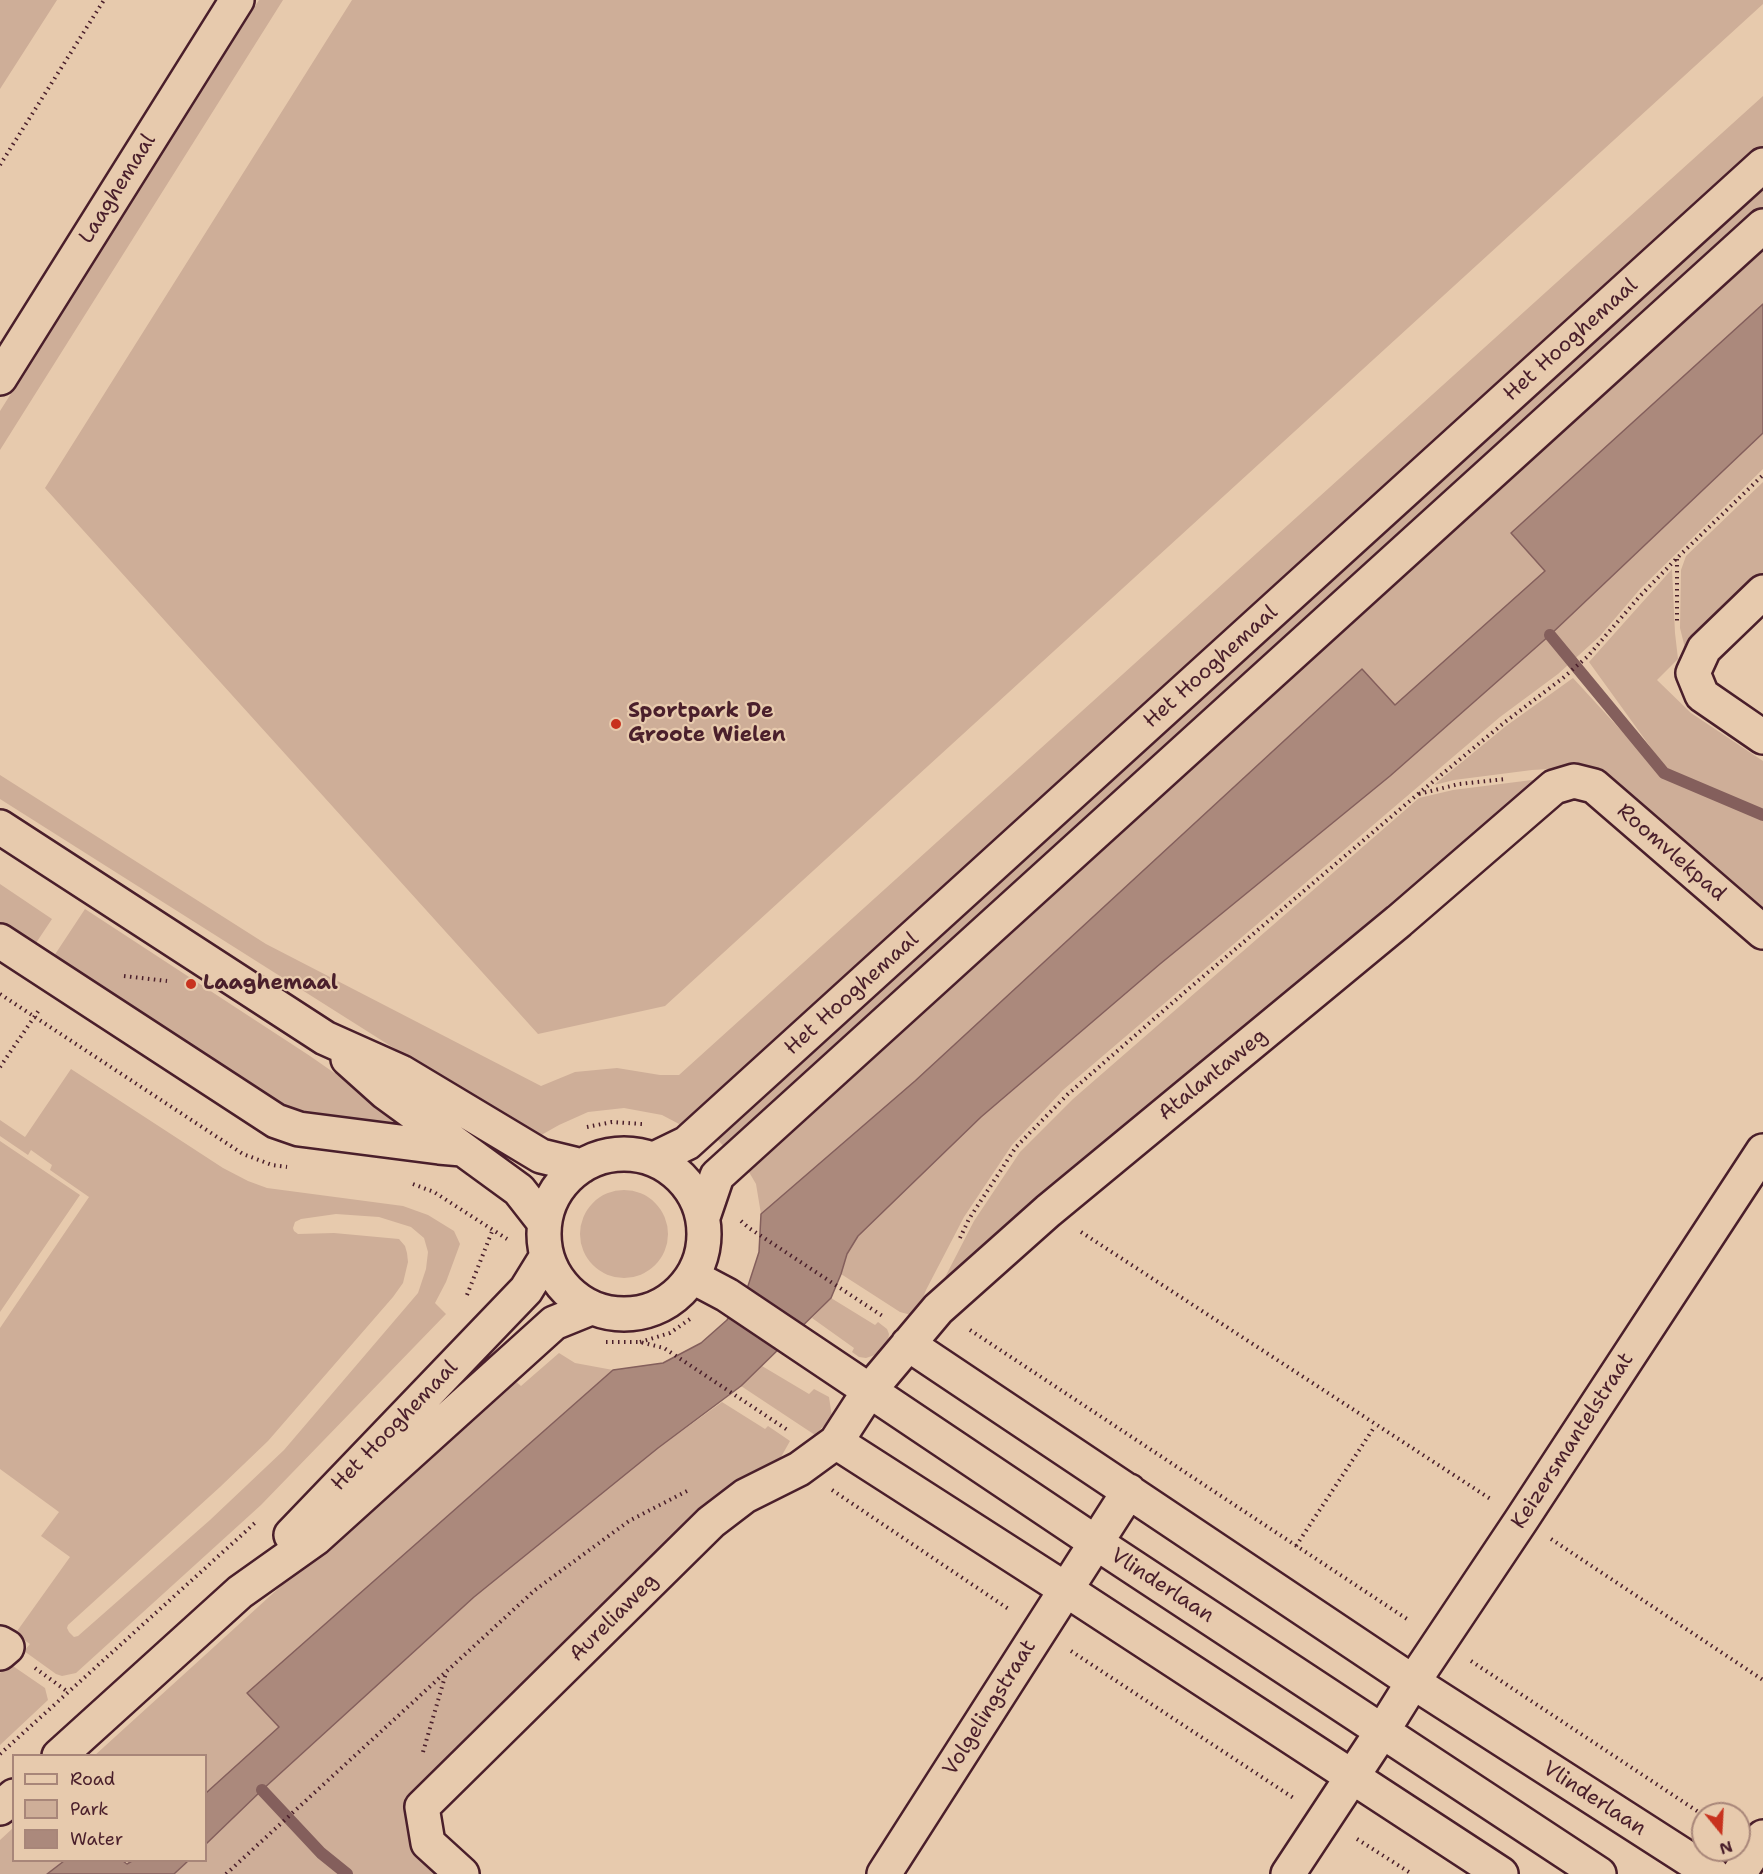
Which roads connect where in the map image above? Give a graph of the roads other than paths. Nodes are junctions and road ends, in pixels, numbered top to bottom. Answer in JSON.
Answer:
{"nodes":[{"id":1,"x":237,"y":0,"type":"edge"},
{"id":2,"x":1763,"y":165,"type":"edge"},
{"id":3,"x":1763,"y":226,"type":"edge"},
{"id":4,"x":0,"y":378,"type":"edge"},
{"id":5,"x":1763,"y":592,"type":"edge"},
{"id":6,"x":1763,"y":737,"type":"edge"},
{"id":7,"x":1564,"y":784,"type":"joint"},
{"id":8,"x":0,"y":827,"type":"edge"},
{"id":9,"x":1763,"y":932,"type":"edge"},
{"id":10,"x":0,"y":941,"type":"edge"},
{"id":11,"x":325,"y":1038,"type":"junction"},
{"id":12,"x":462,"y":1149,"type":"junction"},
{"id":13,"x":1763,"y":1151,"type":"edge"},
{"id":14,"x":654,"y":1159,"type":"junction"},
{"id":15,"x":582,"y":1166,"type":"junction"},
{"id":16,"x":703,"y":1216,"type":"junction"},
{"id":17,"x":544,"y":1222,"type":"junction"},
{"id":18,"x":547,"y":1256,"type":"junction"},
{"id":19,"x":712,"y":1288,"type":"junction"},
{"id":20,"x":591,"y":1308,"type":"junction"},
{"id":21,"x":908,"y":1344,"type":"junction"},
{"id":22,"x":869,"y":1390,"type":"junction"},
{"id":23,"x":836,"y":1442,"type":"junction"},
{"id":24,"x":1129,"y":1491,"type":"junction"},
{"id":25,"x":1095,"y":1542,"type":"junction"},
{"id":26,"x":1065,"y":1589,"type":"junction"},
{"id":27,"x":240,"y":1592,"type":"junction"},
{"id":28,"x":0,"y":1643,"type":"edge"},
{"id":29,"x":0,"y":1653,"type":"edge"},
{"id":30,"x":1413,"y":1682,"type":"junction"},
{"id":31,"x":1383,"y":1730,"type":"junction"},
{"id":32,"x":60,"y":1754,"type":"edge"},
{"id":33,"x":1352,"y":1776,"type":"junction"},
{"id":34,"x":12,"y":1798,"type":"edge"},
{"id":35,"x":0,"y":1808,"type":"edge"},
{"id":36,"x":1763,"y":1837,"type":"edge"},
{"id":37,"x":460,"y":1872,"type":"edge"},
{"id":38,"x":884,"y":1874,"type":"edge"},
{"id":39,"x":1288,"y":1874,"type":"edge"},
{"id":40,"x":1501,"y":1874,"type":"edge"},
{"id":41,"x":1599,"y":1874,"type":"edge"},
{"id":42,"x":1712,"y":1874,"type":"edge"},
{"id":43,"x":1739,"y":1874,"type":"edge"}],
"edges":[{"from":1,"to":4,"type":"street","name":"Laaghemaal"},
{"from":2,"to":14,"type":"street","name":"Het Hooghemaal"},
{"from":3,"to":16,"type":"street","name":"Het Hooghemaal"},
{"from":5,"to":6,"type":"street"},
{"from":7,"to":9,"type":"street","name":"Roomvlekpad"},
{"from":7,"to":21,"type":"street","name":"Atalantaweg"},
{"from":8,"to":11,"type":"street"},
{"from":10,"to":12,"type":"street"},
{"from":11,"to":12,"type":"street"},
{"from":11,"to":15,"type":"street"},
{"from":12,"to":17,"type":"street"},
{"from":13,"to":30,"type":"street","name":"Keizersmantelstraat"},
{"from":14,"to":15,"type":"street"},
{"from":14,"to":16,"type":"street"},
{"from":15,"to":17,"type":"street"},
{"from":16,"to":19,"type":"street"},
{"from":17,"to":18,"type":"street"},
{"from":18,"to":20,"type":"street"},
{"from":18,"to":27,"type":"street","name":"Het Hooghemaal"},
{"from":19,"to":20,"type":"street"},
{"from":19,"to":22,"type":"street","name":"Vlinderlaan"},
{"from":20,"to":27,"type":"street","name":"Het Hooghemaal"},
{"from":21,"to":22,"type":"street","name":"Atalantaweg"},
{"from":21,"to":24,"type":"street","name":"Vlinderlaan"},
{"from":22,"to":23,"type":"street","name":"Aureliaweg"},
{"from":22,"to":25,"type":"street","name":"Vlinderlaan"},
{"from":23,"to":26,"type":"street"},
{"from":23,"to":37,"type":"street","name":"Aureliaweg"},
{"from":24,"to":25,"type":"street","name":"Volgelingstraat"},
{"from":24,"to":30,"type":"street","name":"Vlinderlaan"},
{"from":25,"to":26,"type":"street","name":"Volgelingstraat"},
{"from":25,"to":31,"type":"street","name":"Vlinderlaan"},
{"from":26,"to":33,"type":"street"},
{"from":26,"to":38,"type":"street","name":"Volgelingstraat"},
{"from":27,"to":32,"type":"street","name":"Het Hooghemaal"},
{"from":28,"to":29,"type":"street"},
{"from":30,"to":31,"type":"street","name":"Keizersmantelstraat"},
{"from":30,"to":42,"type":"street","name":"Vlinderlaan"},
{"from":31,"to":33,"type":"street","name":"Keizersmantelstraat"},
{"from":31,"to":41,"type":"street","name":"Vlinderlaan"},
{"from":33,"to":39,"type":"street","name":"Keizersmantelstraat"},
{"from":33,"to":40,"type":"street"},
{"from":34,"to":35,"type":"street"},
{"from":36,"to":43,"type":"street"}]}
